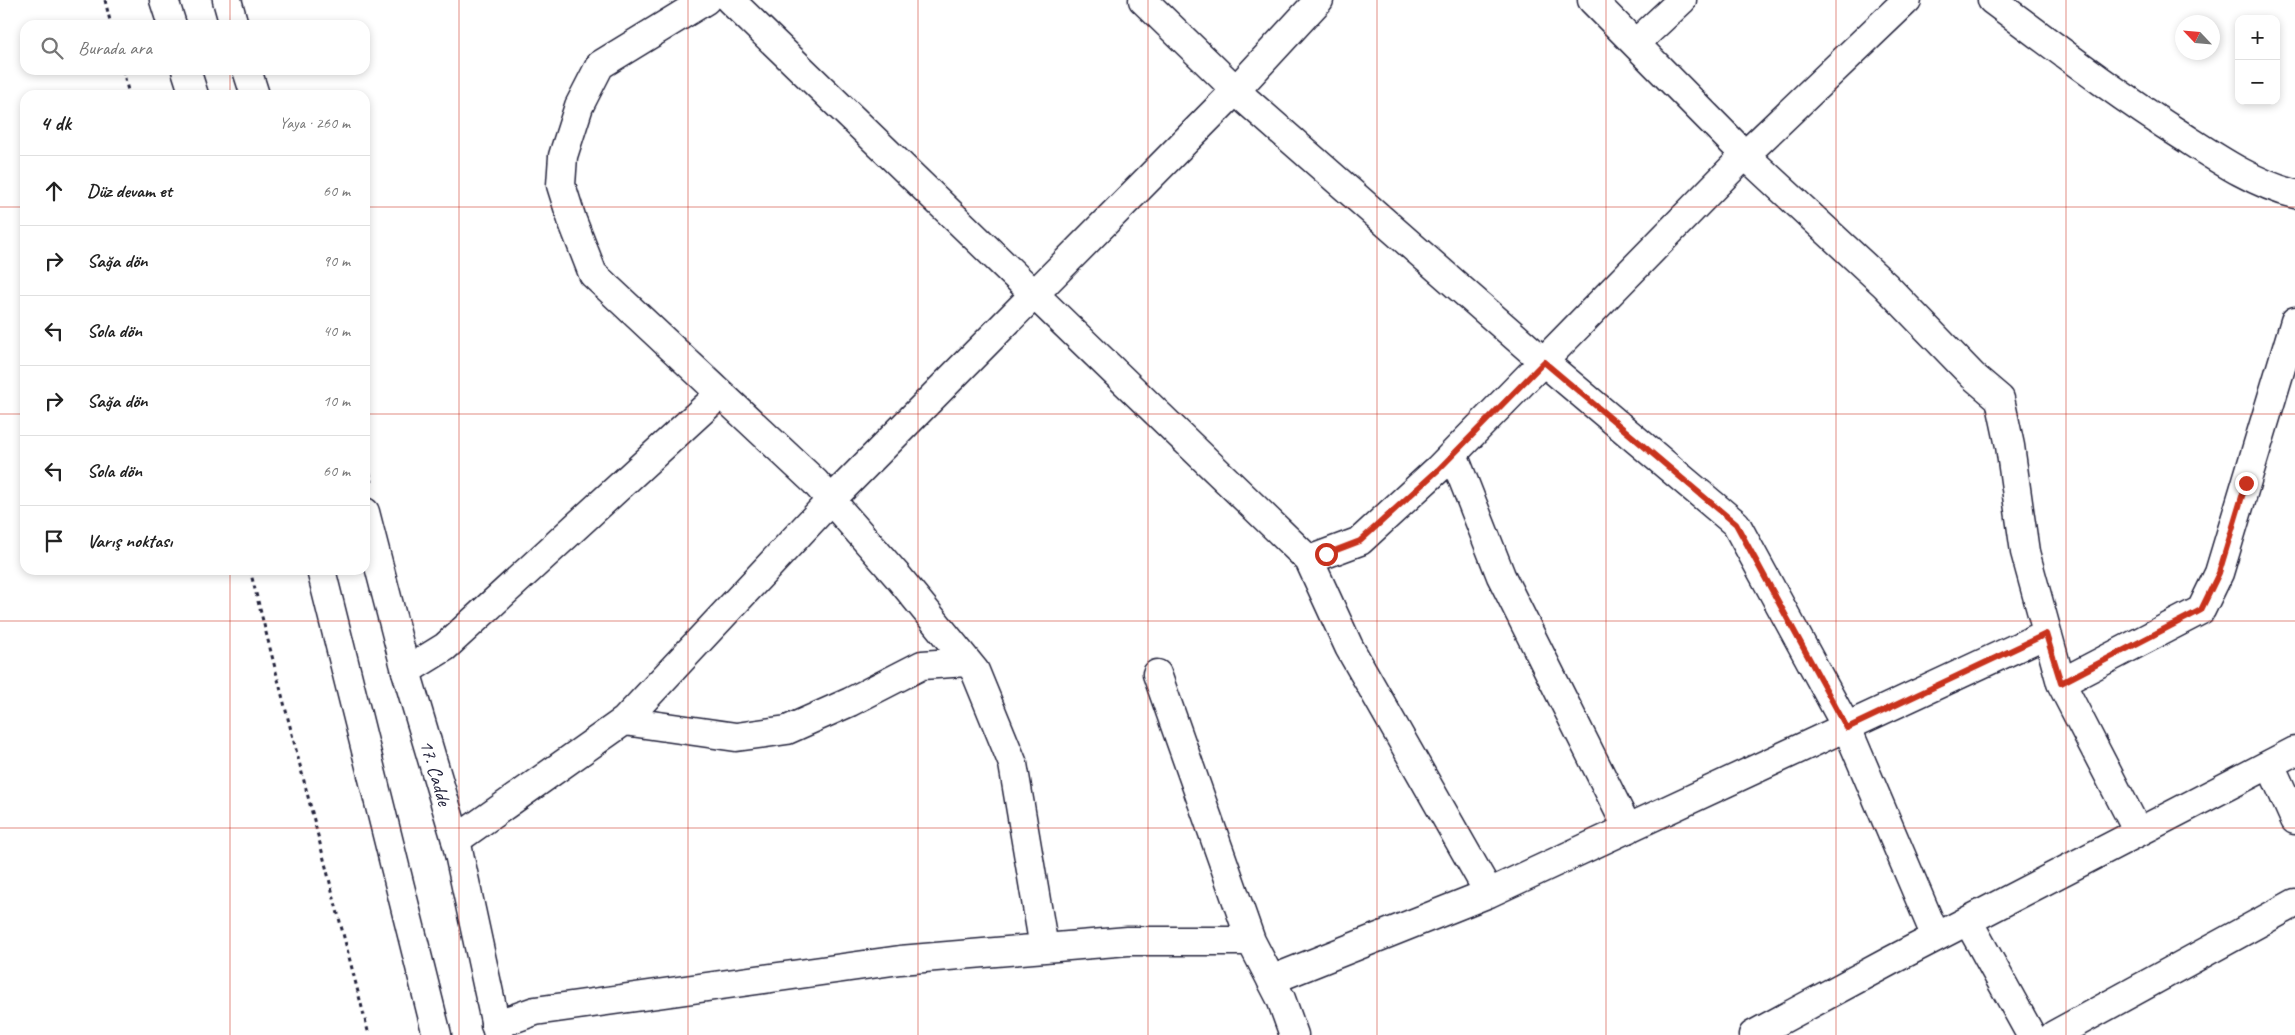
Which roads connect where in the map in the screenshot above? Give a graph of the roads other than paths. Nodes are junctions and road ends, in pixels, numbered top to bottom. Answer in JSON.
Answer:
{"nodes":[{"id":1,"x":164,"y":0,"type":"edge"},
{"id":2,"x":226,"y":0,"type":"edge"},
{"id":3,"x":706,"y":0,"type":"edge"},
{"id":4,"x":730,"y":0,"type":"edge"},
{"id":5,"x":1143,"y":0,"type":"edge"},
{"id":6,"x":1319,"y":0,"type":"edge"},
{"id":7,"x":1592,"y":0,"type":"edge"},
{"id":8,"x":1682,"y":0,"type":"edge"},
{"id":9,"x":1907,"y":0,"type":"edge"},
{"id":10,"x":1992,"y":0,"type":"edge"},
{"id":11,"x":170,"y":20,"type":"edge"},
{"id":12,"x":232,"y":20,"type":"edge"},
{"id":13,"x":1636,"y":43,"type":"junction"},
{"id":14,"x":188,"y":75,"type":"edge"},
{"id":15,"x":249,"y":75,"type":"edge"},
{"id":16,"x":192,"y":90,"type":"edge"},
{"id":17,"x":253,"y":90,"type":"edge"},
{"id":18,"x":1236,"y":90,"type":"junction"},
{"id":19,"x":1745,"y":155,"type":"junction"},
{"id":20,"x":2295,"y":194,"type":"edge"},
{"id":21,"x":1036,"y":294,"type":"junction"},
{"id":22,"x":2295,"y":321,"type":"edge"},
{"id":23,"x":1544,"y":362,"type":"junction"},
{"id":24,"x":720,"y":394,"type":"junction"},
{"id":25,"x":1453,"y":454,"type":"junction"},
{"id":26,"x":831,"y":500,"type":"junction"},
{"id":27,"x":370,"y":531,"type":"edge"},
{"id":28,"x":1309,"y":560,"type":"junction"},
{"id":29,"x":321,"y":575,"type":"edge"},
{"id":30,"x":2046,"y":634,"type":"junction"},
{"id":31,"x":967,"y":662,"type":"junction"},
{"id":32,"x":406,"y":671,"type":"junction"},
{"id":33,"x":1157,"y":674,"type":"dead end"},
{"id":34,"x":2061,"y":683,"type":"junction"},
{"id":35,"x":624,"y":721,"type":"junction"},
{"id":36,"x":1847,"y":728,"type":"junction"},
{"id":37,"x":2295,"y":751,"type":"edge"},
{"id":38,"x":2270,"y":764,"type":"junction"},
{"id":39,"x":2295,"y":820,"type":"edge"},
{"id":40,"x":1628,"y":828,"type":"junction"},
{"id":41,"x":2138,"y":832,"type":"junction"},
{"id":42,"x":456,"y":840,"type":"junction"},
{"id":43,"x":1489,"y":893,"type":"junction"},
{"id":44,"x":2295,"y":903,"type":"edge"},
{"id":45,"x":1968,"y":920,"type":"junction"},
{"id":46,"x":1936,"y":937,"type":"junction"},
{"id":47,"x":1251,"y":941,"type":"junction"},
{"id":48,"x":1044,"y":948,"type":"junction"},
{"id":49,"x":1271,"y":980,"type":"junction"},
{"id":50,"x":496,"y":1030,"type":"edge"},
{"id":51,"x":437,"y":1035,"type":"edge"},
{"id":52,"x":1294,"y":1035,"type":"edge"},
{"id":53,"x":1753,"y":1035,"type":"edge"},
{"id":54,"x":2031,"y":1035,"type":"edge"},
{"id":55,"x":2054,"y":1035,"type":"edge"}],
"edges":[{"from":1,"to":11,"type":"street"},
{"from":2,"to":12,"type":"street"},
{"from":3,"to":24,"type":"street"},
{"from":4,"to":21,"type":"street"},
{"from":5,"to":18,"type":"street"},
{"from":6,"to":18,"type":"street"},
{"from":7,"to":13,"type":"street"},
{"from":8,"to":13,"type":"street"},
{"from":9,"to":19,"type":"street"},
{"from":10,"to":20,"type":"street"},
{"from":13,"to":19,"type":"street"},
{"from":14,"to":16,"type":"street"},
{"from":15,"to":17,"type":"street"},
{"from":18,"to":21,"type":"street"},
{"from":18,"to":23,"type":"street"},
{"from":19,"to":23,"type":"street"},
{"from":19,"to":30,"type":"street"},
{"from":21,"to":26,"type":"street"},
{"from":21,"to":28,"type":"street"},
{"from":22,"to":34,"type":"street"},
{"from":23,"to":25,"type":"street"},
{"from":23,"to":36,"type":"street"},
{"from":24,"to":26,"type":"street"},
{"from":24,"to":32,"type":"street"},
{"from":25,"to":28,"type":"street"},
{"from":25,"to":40,"type":"street"},
{"from":26,"to":31,"type":"street"},
{"from":26,"to":35,"type":"street"},
{"from":27,"to":32,"type":"street","name":"17. Cadde"},
{"from":28,"to":43,"type":"street"},
{"from":29,"to":51,"type":"street"},
{"from":30,"to":34,"type":"street"},
{"from":30,"to":36,"type":"street"},
{"from":31,"to":35,"type":"street"},
{"from":31,"to":48,"type":"street"},
{"from":32,"to":42,"type":"street","name":"17. Cadde"},
{"from":33,"to":47,"type":"street"},
{"from":34,"to":41,"type":"street"},
{"from":35,"to":42,"type":"street"},
{"from":36,"to":40,"type":"street"},
{"from":36,"to":46,"type":"street"},
{"from":37,"to":38,"type":"street"},
{"from":38,"to":39,"type":"street"},
{"from":38,"to":41,"type":"street"},
{"from":40,"to":43,"type":"street"},
{"from":41,"to":45,"type":"street"},
{"from":42,"to":50,"type":"street","name":"17. Cadde"},
{"from":43,"to":49,"type":"street"},
{"from":44,"to":55,"type":"street"},
{"from":45,"to":46,"type":"street"},
{"from":45,"to":54,"type":"street"},
{"from":46,"to":53,"type":"street"},
{"from":47,"to":48,"type":"street"},
{"from":47,"to":49,"type":"street"},
{"from":48,"to":50,"type":"street"},
{"from":49,"to":52,"type":"street"}]}
